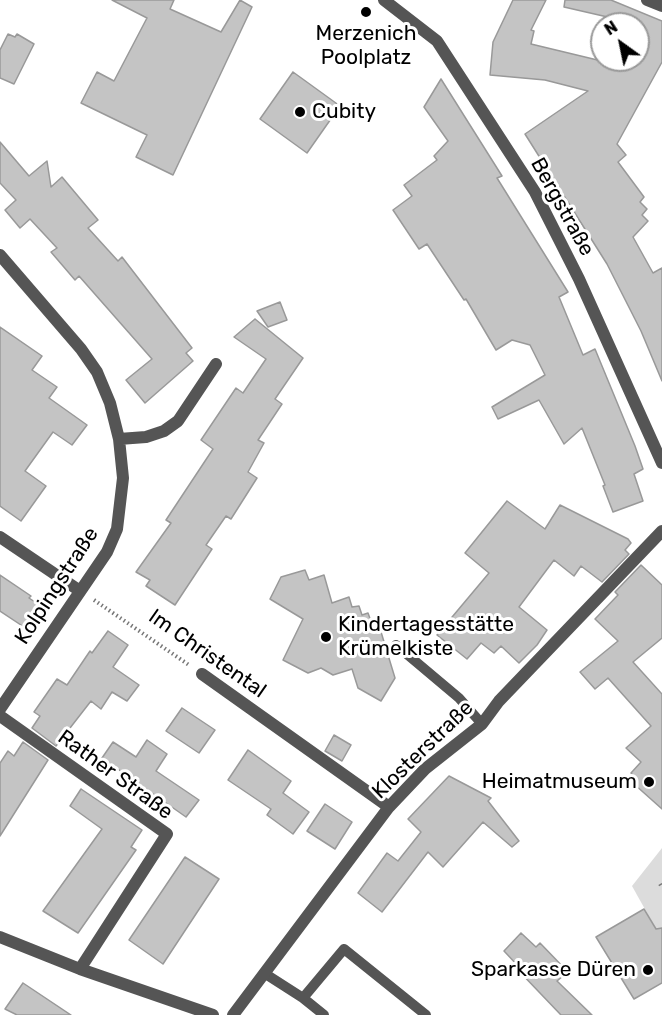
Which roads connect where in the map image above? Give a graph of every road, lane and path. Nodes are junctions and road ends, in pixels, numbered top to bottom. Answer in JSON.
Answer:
{"nodes":[{"id":1,"x":384,"y":0,"type":"edge"},
{"id":2,"x":647,"y":0,"type":"edge"},
{"id":3,"x":662,"y":6,"type":"edge"},
{"id":4,"x":0,"y":255,"type":"edge"},
{"id":5,"x":216,"y":364,"type":"dead end"},
{"id":6,"x":119,"y":439,"type":"junction"},
{"id":7,"x":662,"y":463,"type":"edge"},
{"id":8,"x":662,"y":531,"type":"edge"},
{"id":9,"x":0,"y":537,"type":"edge"},
{"id":10,"x":80,"y":591,"type":"junction"},
{"id":11,"x":396,"y":645,"type":"dead end"},
{"id":12,"x":202,"y":674,"type":"joint"},
{"id":13,"x":0,"y":709,"type":"edge"},
{"id":14,"x":0,"y":716,"type":"edge"},
{"id":15,"x":482,"y":724,"type":"junction"},
{"id":16,"x":389,"y":807,"type":"junction"},
{"id":17,"x":0,"y":937,"type":"edge"},
{"id":18,"x":80,"y":969,"type":"junction"},
{"id":19,"x":264,"y":973,"type":"junction"},
{"id":20,"x":303,"y":998,"type":"junction"},
{"id":21,"x":213,"y":1015,"type":"edge"},
{"id":22,"x":232,"y":1015,"type":"edge"},
{"id":23,"x":324,"y":1015,"type":"edge"},
{"id":24,"x":426,"y":1015,"type":"edge"}],
"edges":[{"from":1,"to":7,"type":"street","name":"Bergstraße"},
{"from":2,"to":3,"type":"street"},
{"from":4,"to":6,"type":"street","name":"Kolpingstraße"},
{"from":5,"to":6,"type":"street"},
{"from":6,"to":10,"type":"street","name":"Kolpingstraße"},
{"from":8,"to":15,"type":"street","name":"Klosterstraße"},
{"from":9,"to":10,"type":"street"},
{"from":10,"to":12,"type":"path","name":"Im Christental"},
{"from":10,"to":13,"type":"street","name":"Kolpingstraße"},
{"from":11,"to":15,"type":"lane"},
{"from":12,"to":16,"type":"street","name":"Im Christental"},
{"from":14,"to":18,"type":"street","name":"Rather Straße"},
{"from":15,"to":16,"type":"street","name":"Klosterstraße"},
{"from":16,"to":19,"type":"street","name":"Klosterstraße"},
{"from":17,"to":18,"type":"street"},
{"from":18,"to":21,"type":"street"},
{"from":19,"to":20,"type":"lane"},
{"from":19,"to":22,"type":"street","name":"Klosterstraße"},
{"from":20,"to":23,"type":"lane"},
{"from":20,"to":24,"type":"lane"}]}
